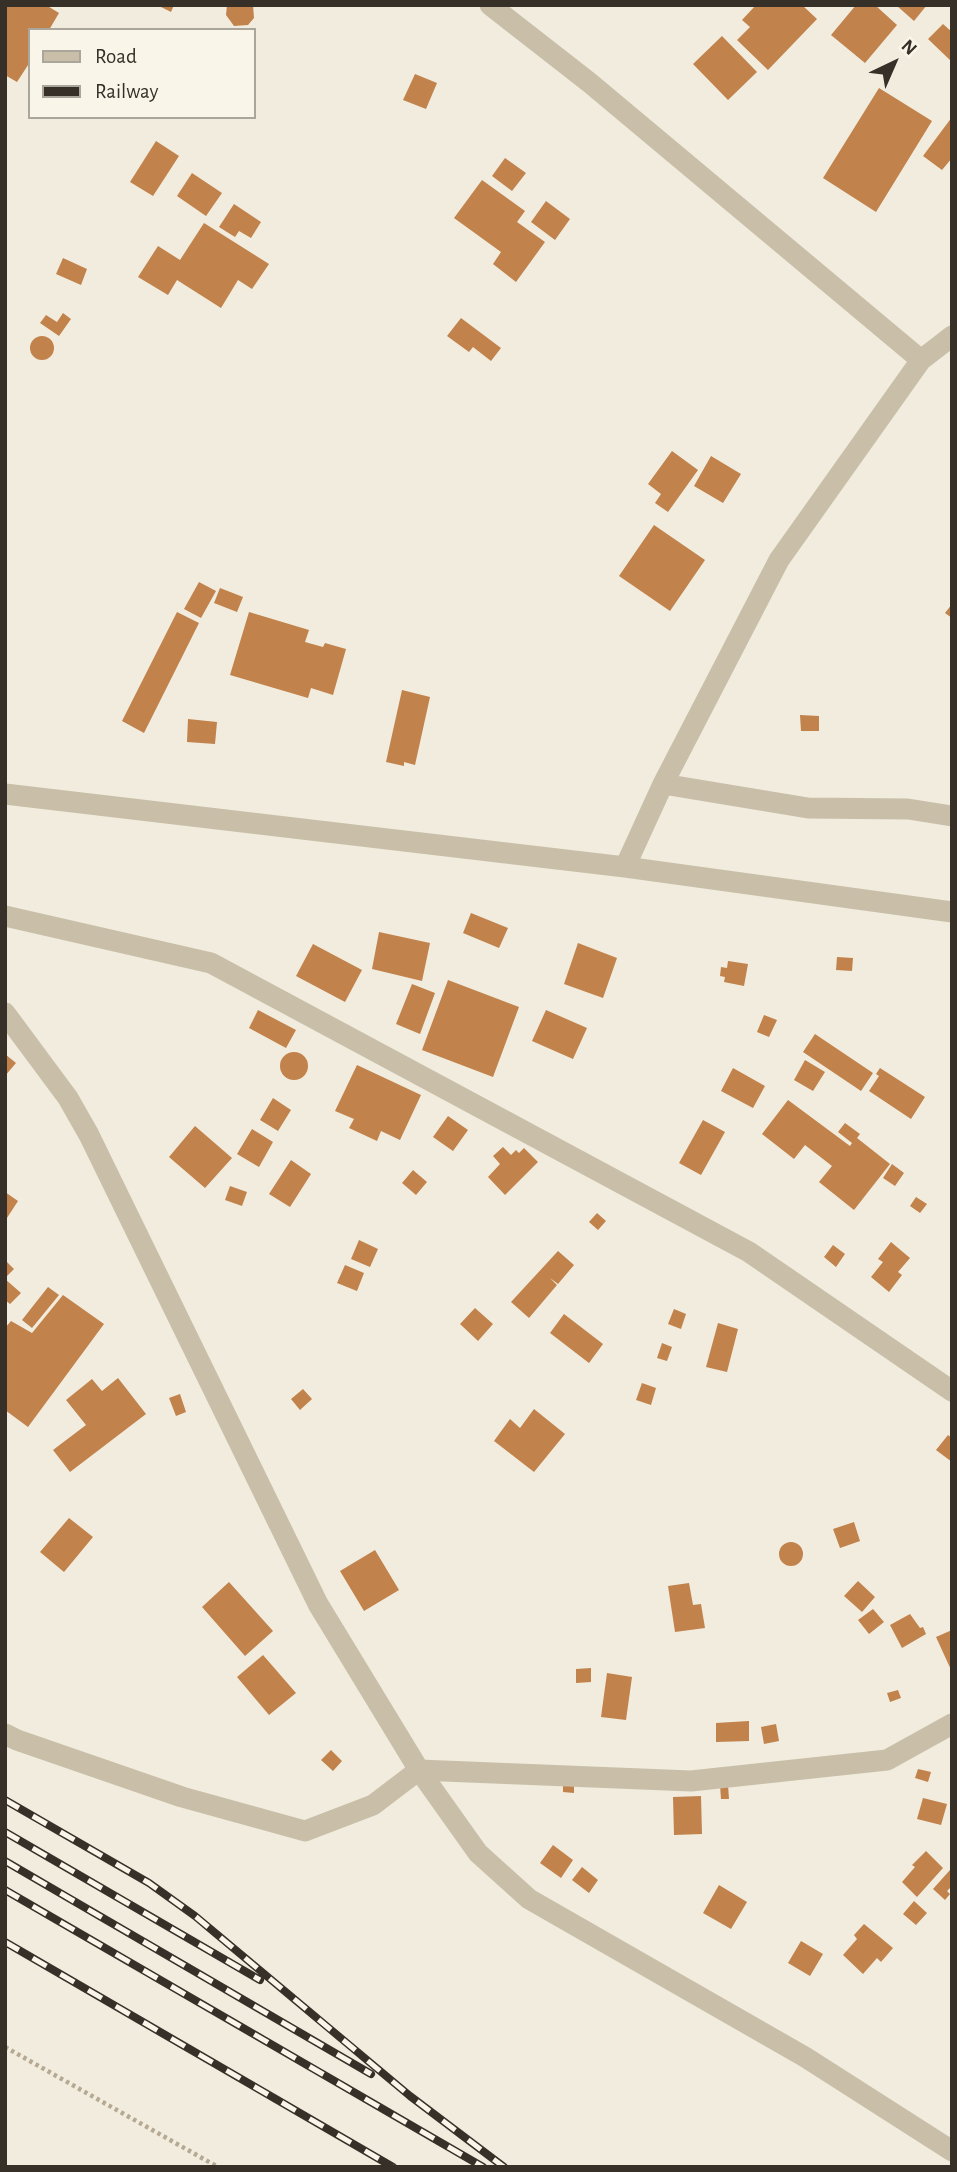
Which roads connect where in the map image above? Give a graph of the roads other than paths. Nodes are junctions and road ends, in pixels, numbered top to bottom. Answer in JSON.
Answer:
{"nodes":[{"id":1,"x":490,"y":5,"type":"edge"},
{"id":2,"x":952,"y":336,"type":"edge"},
{"id":3,"x":921,"y":360,"type":"junction"},
{"id":4,"x":663,"y":784,"type":"junction"},
{"id":5,"x":5,"y":794,"type":"edge"},
{"id":6,"x":952,"y":816,"type":"edge"},
{"id":7,"x":625,"y":867,"type":"junction"},
{"id":8,"x":952,"y":912,"type":"edge"},
{"id":9,"x":5,"y":916,"type":"edge"},
{"id":10,"x":5,"y":1013,"type":"edge"},
{"id":11,"x":952,"y":1391,"type":"edge"},
{"id":12,"x":952,"y":1724,"type":"edge"},
{"id":13,"x":5,"y":1734,"type":"edge"},
{"id":14,"x":418,"y":1770,"type":"junction"},
{"id":15,"x":952,"y":2151,"type":"edge"}],
"edges":[{"from":1,"to":3,"type":"street"},
{"from":2,"to":3,"type":"street"},
{"from":3,"to":4,"type":"street"},
{"from":4,"to":6,"type":"street"},
{"from":4,"to":7,"type":"street"},
{"from":5,"to":7,"type":"street"},
{"from":7,"to":8,"type":"street"},
{"from":9,"to":11,"type":"street"},
{"from":10,"to":14,"type":"street"},
{"from":12,"to":14,"type":"street"},
{"from":13,"to":14,"type":"street"},
{"from":14,"to":15,"type":"street"}]}
